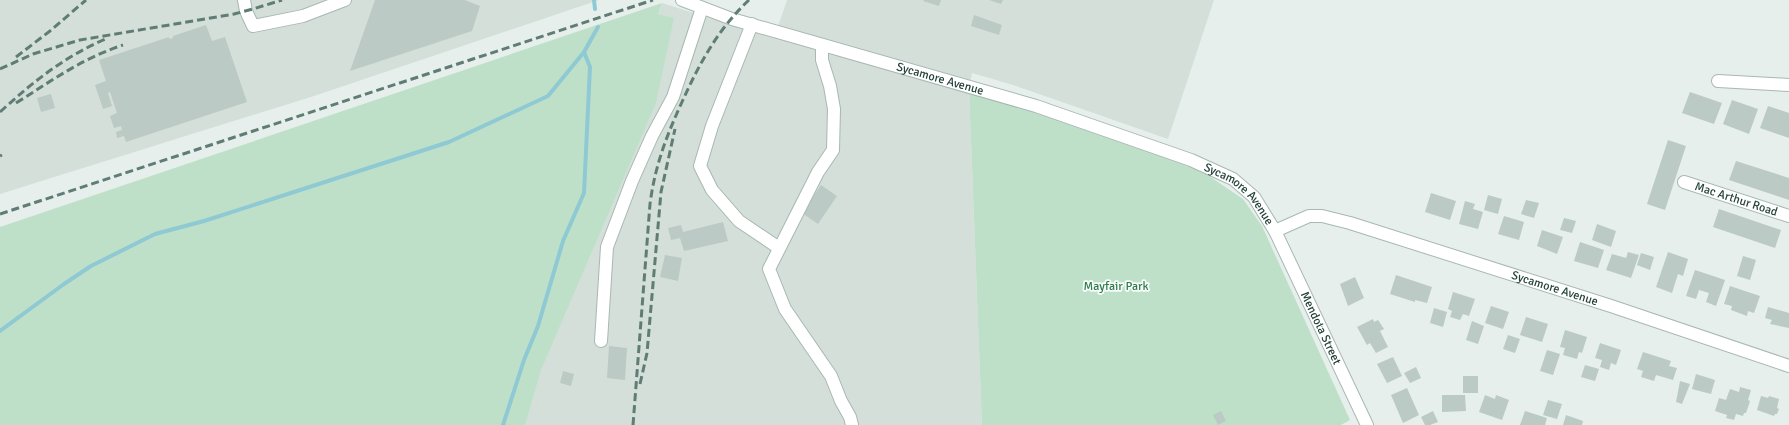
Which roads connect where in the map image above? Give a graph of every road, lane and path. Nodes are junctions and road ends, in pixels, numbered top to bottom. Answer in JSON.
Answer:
{"nodes":[{"id":1,"x":244,"y":0,"type":"edge"},
{"id":2,"x":345,"y":0,"type":"edge"},
{"id":3,"x":682,"y":0,"type":"edge"},
{"id":4,"x":702,"y":8,"type":"junction"},
{"id":5,"x":752,"y":24,"type":"junction"},
{"id":6,"x":822,"y":45,"type":"junction"},
{"id":7,"x":1718,"y":81,"type":"dead end"},
{"id":8,"x":1789,"y":85,"type":"edge"},
{"id":9,"x":1684,"y":182,"type":"dead end"},
{"id":10,"x":1789,"y":216,"type":"edge"},
{"id":11,"x":1275,"y":232,"type":"junction"},
{"id":12,"x":779,"y":248,"type":"junction"},
{"id":13,"x":601,"y":341,"type":"dead end"},
{"id":14,"x":1789,"y":366,"type":"edge"},
{"id":15,"x":852,"y":425,"type":"edge"},
{"id":16,"x":1367,"y":425,"type":"edge"}],
"edges":[{"from":1,"to":2,"type":"street"},
{"from":3,"to":4,"type":"street","name":"Sycamore Avenue"},
{"from":4,"to":5,"type":"street","name":"Sycamore Avenue"},
{"from":4,"to":13,"type":"street"},
{"from":5,"to":6,"type":"street","name":"Sycamore Avenue"},
{"from":5,"to":12,"type":"street"},
{"from":6,"to":11,"type":"street","name":"Sycamore Avenue"},
{"from":6,"to":12,"type":"street"},
{"from":7,"to":8,"type":"street"},
{"from":9,"to":10,"type":"street","name":"Mac Arthur Road"},
{"from":11,"to":14,"type":"street","name":"Sycamore Avenue"},
{"from":11,"to":16,"type":"street","name":"Mendota Street"},
{"from":12,"to":15,"type":"street"}]}
